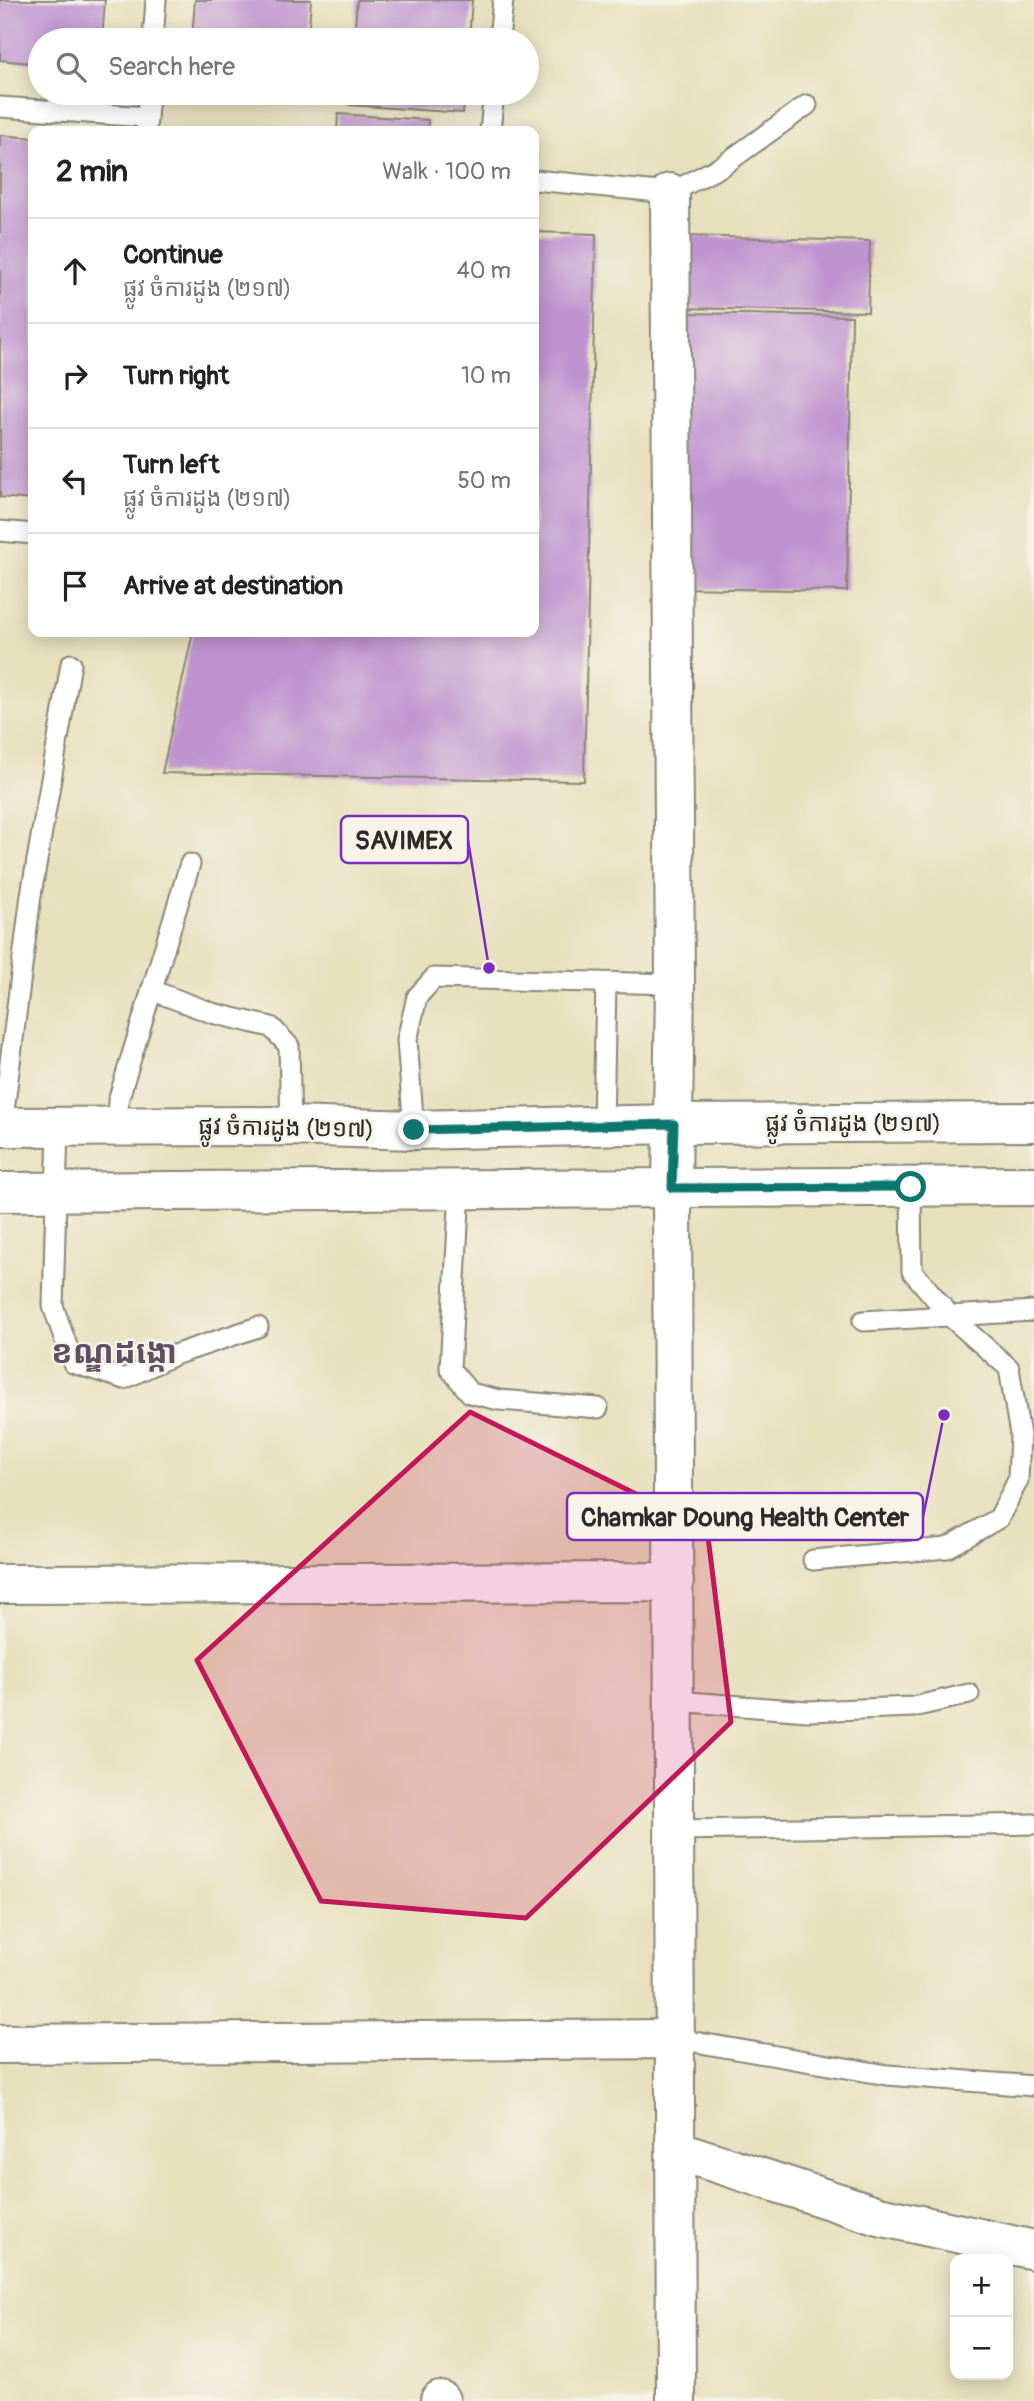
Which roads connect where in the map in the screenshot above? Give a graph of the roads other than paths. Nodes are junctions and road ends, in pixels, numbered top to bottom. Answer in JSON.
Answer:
{"nodes":[{"id":1,"x":156,"y":0,"type":"edge"},
{"id":2,"x":502,"y":0,"type":"edge"},
{"id":3,"x":154,"y":28,"type":"edge"},
{"id":4,"x":500,"y":28,"type":"edge"},
{"id":5,"x":148,"y":105,"type":"edge"},
{"id":6,"x":493,"y":105,"type":"edge"},
{"id":7,"x":807,"y":105,"type":"dead end"},
{"id":8,"x":0,"y":107,"type":"edge"},
{"id":9,"x":147,"y":124,"type":"edge"},
{"id":10,"x":491,"y":126,"type":"edge"},
{"id":11,"x":539,"y":180,"type":"edge"},
{"id":12,"x":670,"y":193,"type":"junction"},
{"id":13,"x":0,"y":531,"type":"edge"},
{"id":14,"x":28,"y":534,"type":"edge"},
{"id":15,"x":71,"y":664,"type":"dead end"},
{"id":16,"x":190,"y":864,"type":"dead end"},
{"id":17,"x":606,"y":983,"type":"junction"},
{"id":18,"x":675,"y":984,"type":"junction"},
{"id":19,"x":151,"y":990,"type":"junction"},
{"id":20,"x":1034,"y":1122,"type":"edge"},
{"id":21,"x":674,"y":1124,"type":"junction"},
{"id":22,"x":291,"y":1126,"type":"junction"},
{"id":23,"x":603,"y":1126,"type":"junction"},
{"id":24,"x":1,"y":1127,"type":"edge"},
{"id":25,"x":58,"y":1127,"type":"junction"},
{"id":26,"x":117,"y":1127,"type":"junction"},
{"id":27,"x":414,"y":1130,"type":"junction"},
{"id":28,"x":1034,"y":1186,"type":"edge"},
{"id":29,"x":911,"y":1187,"type":"junction"},
{"id":30,"x":672,"y":1188,"type":"junction"},
{"id":31,"x":460,"y":1189,"type":"junction"},
{"id":32,"x":0,"y":1192,"type":"edge"},
{"id":33,"x":55,"y":1192,"type":"junction"},
{"id":34,"x":1034,"y":1311,"type":"edge"},
{"id":35,"x":952,"y":1318,"type":"junction"},
{"id":36,"x":863,"y":1321,"type":"dead end"},
{"id":37,"x":258,"y":1327,"type":"dead end"},
{"id":38,"x":598,"y":1408,"type":"dead end"},
{"id":39,"x":813,"y":1560,"type":"dead end"},
{"id":40,"x":674,"y":1582,"type":"junction"},
{"id":41,"x":0,"y":1584,"type":"edge"},
{"id":42,"x":969,"y":1694,"type":"dead end"},
{"id":43,"x":675,"y":1701,"type":"junction"},
{"id":44,"x":1034,"y":1824,"type":"edge"},
{"id":45,"x":675,"y":1830,"type":"junction"},
{"id":46,"x":677,"y":2039,"type":"junction"},
{"id":47,"x":0,"y":2044,"type":"edge"},
{"id":48,"x":1034,"y":2086,"type":"edge"},
{"id":49,"x":677,"y":2150,"type":"junction"},
{"id":50,"x":1034,"y":2250,"type":"edge"},
{"id":51,"x":676,"y":2401,"type":"edge"}],
"edges":[{"from":1,"to":3,"type":"lane"},
{"from":2,"to":4,"type":"lane"},
{"from":5,"to":9,"type":"lane"},
{"from":6,"to":10,"type":"lane"},
{"from":7,"to":12,"type":"lane"},
{"from":8,"to":9,"type":"lane"},
{"from":11,"to":12,"type":"lane"},
{"from":12,"to":18,"type":"street"},
{"from":13,"to":14,"type":"lane"},
{"from":15,"to":24,"type":"lane"},
{"from":16,"to":19,"type":"lane"},
{"from":17,"to":18,"type":"lane"},
{"from":17,"to":23,"type":"lane"},
{"from":17,"to":27,"type":"lane"},
{"from":18,"to":21,"type":"street"},
{"from":19,"to":22,"type":"lane"},
{"from":19,"to":26,"type":"lane"},
{"from":20,"to":21,"type":"street","name":"ផ្លូវ ចំការដូង (២១៧)"},
{"from":21,"to":23,"type":"street","name":"ផ្លូវ ចំការដូង (២១៧)"},
{"from":21,"to":30,"type":"street"},
{"from":22,"to":26,"type":"street","name":"ផ្លូវ ចំការដូង (២១៧)"},
{"from":22,"to":27,"type":"street","name":"ផ្លូវ ចំការដូង (២១៧)"},
{"from":23,"to":27,"type":"street","name":"ផ្លូវ ចំការដូង (២១៧)"},
{"from":24,"to":25,"type":"street","name":"ផ្លូវ ចំការដូង (២១៧)"},
{"from":25,"to":26,"type":"street","name":"ផ្លូវ ចំការដូង (២១៧)"},
{"from":25,"to":33,"type":"lane"},
{"from":28,"to":29,"type":"street"},
{"from":29,"to":30,"type":"street"},
{"from":29,"to":35,"type":"lane"},
{"from":30,"to":31,"type":"street"},
{"from":30,"to":40,"type":"street"},
{"from":31,"to":33,"type":"street"},
{"from":31,"to":38,"type":"lane"},
{"from":32,"to":33,"type":"street"},
{"from":33,"to":37,"type":"lane"},
{"from":34,"to":35,"type":"lane"},
{"from":35,"to":36,"type":"lane"},
{"from":35,"to":39,"type":"lane"},
{"from":40,"to":41,"type":"street"},
{"from":40,"to":43,"type":"street"},
{"from":42,"to":43,"type":"lane"},
{"from":43,"to":45,"type":"street"},
{"from":44,"to":45,"type":"lane"},
{"from":45,"to":46,"type":"street"},
{"from":46,"to":47,"type":"street"},
{"from":46,"to":48,"type":"lane"},
{"from":46,"to":49,"type":"street"},
{"from":49,"to":50,"type":"street"},
{"from":49,"to":51,"type":"street"}]}
